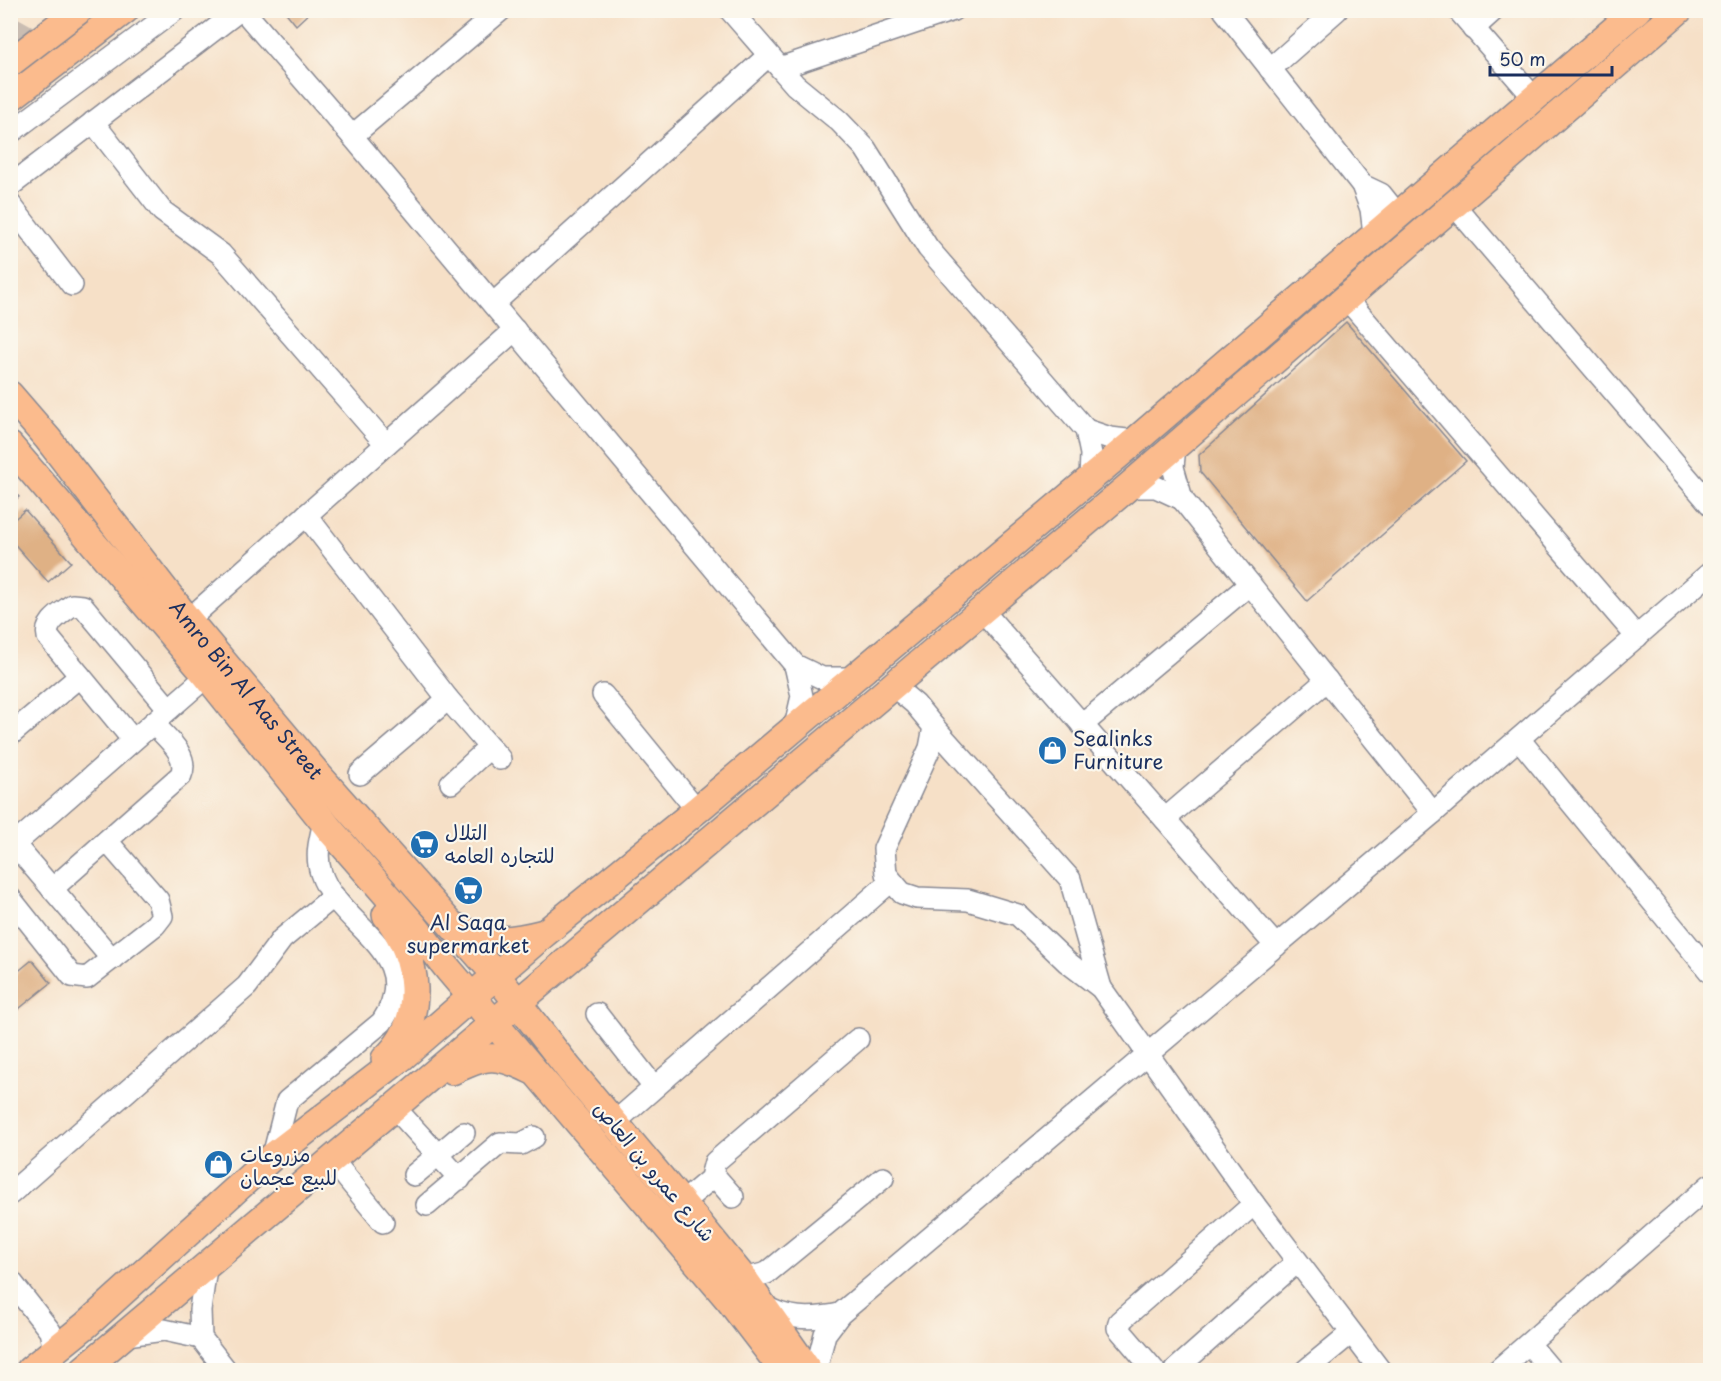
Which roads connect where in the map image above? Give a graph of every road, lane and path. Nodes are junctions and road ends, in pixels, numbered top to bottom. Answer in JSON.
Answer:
{"nodes":[{"id":1,"x":78,"y":10,"type":"edge"},
{"id":2,"x":125,"y":10,"type":"edge"},
{"id":3,"x":175,"y":10,"type":"edge"},
{"id":4,"x":242,"y":10,"type":"edge"},
{"id":5,"x":501,"y":10,"type":"edge"},
{"id":6,"x":730,"y":10,"type":"edge"},
{"id":7,"x":952,"y":10,"type":"edge"},
{"id":8,"x":1224,"y":10,"type":"edge"},
{"id":9,"x":1337,"y":10,"type":"edge"},
{"id":10,"x":1458,"y":10,"type":"edge"},
{"id":11,"x":1494,"y":10,"type":"edge"},
{"id":12,"x":1637,"y":10,"type":"edge"},
{"id":13,"x":1679,"y":10,"type":"edge"},
{"id":14,"x":1473,"y":28,"type":"junction"},
{"id":15,"x":96,"y":33,"type":"junction"},
{"id":16,"x":54,"y":42,"type":"tunnel mouth"},
{"id":17,"x":774,"y":62,"type":"junction"},
{"id":18,"x":10,"y":63,"type":"edge"},
{"id":19,"x":1270,"y":69,"type":"junction"},
{"id":20,"x":10,"y":98,"type":"edge"},
{"id":21,"x":1532,"y":101,"type":"junction"},
{"id":22,"x":93,"y":122,"type":"junction"},
{"id":23,"x":10,"y":133,"type":"edge"},
{"id":24,"x":352,"y":136,"type":"junction"},
{"id":25,"x":1362,"y":185,"type":"junction"},
{"id":26,"x":10,"y":186,"type":"edge"},
{"id":27,"x":10,"y":204,"type":"edge"},
{"id":28,"x":1454,"y":204,"type":"junction"},
{"id":29,"x":1397,"y":214,"type":"junction"},
{"id":30,"x":1374,"y":234,"type":"junction"},
{"id":31,"x":72,"y":285,"type":"dead end"},
{"id":32,"x":1346,"y":298,"type":"junction"},
{"id":33,"x":493,"y":304,"type":"junction"},
{"id":34,"x":514,"y":330,"type":"junction"},
{"id":35,"x":10,"y":395,"type":"edge"},
{"id":36,"x":1086,"y":430,"type":"junction"},
{"id":37,"x":1135,"y":441,"type":"junction"},
{"id":38,"x":386,"y":444,"type":"junction"},
{"id":39,"x":10,"y":446,"type":"edge"},
{"id":40,"x":1175,"y":446,"type":"junction"},
{"id":41,"x":1090,"y":479,"type":"junction"},
{"id":42,"x":1128,"y":487,"type":"junction"},
{"id":43,"x":1182,"y":499,"type":"junction"},
{"id":44,"x":1710,"y":504,"type":"edge"},
{"id":45,"x":306,"y":515,"type":"junction"},
{"id":46,"x":1710,"y":573,"type":"edge"},
{"id":47,"x":1250,"y":584,"type":"junction"},
{"id":48,"x":982,"y":610,"type":"junction"},
{"id":49,"x":188,"y":620,"type":"junction"},
{"id":50,"x":1637,"y":637,"type":"junction"},
{"id":51,"x":795,"y":665,"type":"junction"},
{"id":52,"x":80,"y":676,"type":"junction"},
{"id":53,"x":207,"y":676,"type":"junction"},
{"id":54,"x":851,"y":678,"type":"junction"},
{"id":55,"x":1327,"y":680,"type":"junction"},
{"id":56,"x":892,"y":686,"type":"junction"},
{"id":57,"x":603,"y":695,"type":"dead end"},
{"id":58,"x":448,"y":699,"type":"junction"},
{"id":59,"x":169,"y":709,"type":"junction"},
{"id":60,"x":153,"y":723,"type":"junction"},
{"id":61,"x":1082,"y":725,"type":"junction"},
{"id":62,"x":795,"y":727,"type":"junction"},
{"id":63,"x":934,"y":727,"type":"junction"},
{"id":64,"x":10,"y":735,"type":"edge"},
{"id":65,"x":1519,"y":739,"type":"junction"},
{"id":66,"x":133,"y":740,"type":"junction"},
{"id":67,"x":360,"y":774,"type":"dead end"},
{"id":68,"x":451,"y":783,"type":"dead end"},
{"id":69,"x":698,"y":810,"type":"junction"},
{"id":70,"x":1433,"y":813,"type":"junction"},
{"id":71,"x":1165,"y":819,"type":"junction"},
{"id":72,"x":331,"y":830,"type":"junction"},
{"id":73,"x":108,"y":841,"type":"junction"},
{"id":74,"x":12,"y":846,"type":"edge"},
{"id":75,"x":890,"y":882,"type":"junction"},
{"id":76,"x":52,"y":889,"type":"junction"},
{"id":77,"x":334,"y":896,"type":"junction"},
{"id":78,"x":10,"y":898,"type":"edge"},
{"id":79,"x":449,"y":923,"type":"junction"},
{"id":80,"x":545,"y":933,"type":"junction"},
{"id":81,"x":1276,"y":946,"type":"junction"},
{"id":82,"x":111,"y":960,"type":"junction"},
{"id":83,"x":558,"y":970,"type":"junction"},
{"id":84,"x":1710,"y":972,"type":"edge"},
{"id":85,"x":496,"y":975,"type":"junction"},
{"id":86,"x":1101,"y":988,"type":"junction"},
{"id":87,"x":472,"y":997,"type":"junction"},
{"id":88,"x":518,"y":1002,"type":"junction"},
{"id":89,"x":597,"y":1014,"type":"dead end"},
{"id":90,"x":494,"y":1024,"type":"junction"},
{"id":91,"x":858,"y":1039,"type":"dead end"},
{"id":92,"x":555,"y":1052,"type":"junction"},
{"id":93,"x":1147,"y":1056,"type":"junction"},
{"id":94,"x":535,"y":1072,"type":"junction"},
{"id":95,"x":654,"y":1087,"type":"junction"},
{"id":96,"x":419,"y":1088,"type":"junction"},
{"id":97,"x":394,"y":1108,"type":"junction"},
{"id":98,"x":615,"y":1122,"type":"junction"},
{"id":99,"x":304,"y":1131,"type":"junction"},
{"id":100,"x":464,"y":1133,"type":"dead end"},
{"id":101,"x":534,"y":1137,"type":"dead end"},
{"id":102,"x":438,"y":1155,"type":"junction"},
{"id":103,"x":273,"y":1156,"type":"junction"},
{"id":104,"x":333,"y":1161,"type":"junction"},
{"id":105,"x":414,"y":1175,"type":"dead end"},
{"id":106,"x":714,"y":1176,"type":"junction"},
{"id":107,"x":883,"y":1178,"type":"dead end"},
{"id":108,"x":460,"y":1179,"type":"junction"},
{"id":109,"x":1710,"y":1185,"type":"edge"},
{"id":110,"x":10,"y":1194,"type":"edge"},
{"id":111,"x":733,"y":1197,"type":"dead end"},
{"id":112,"x":682,"y":1203,"type":"junction"},
{"id":113,"x":1254,"y":1204,"type":"junction"},
{"id":114,"x":427,"y":1205,"type":"dead end"},
{"id":115,"x":383,"y":1222,"type":"dead end"},
{"id":116,"x":1298,"y":1262,"type":"junction"},
{"id":117,"x":206,"y":1268,"type":"junction"},
{"id":118,"x":744,"y":1279,"type":"junction"},
{"id":119,"x":10,"y":1280,"type":"edge"},
{"id":120,"x":761,"y":1304,"type":"junction"},
{"id":121,"x":840,"y":1314,"type":"junction"},
{"id":122,"x":1351,"y":1333,"type":"junction"},
{"id":123,"x":126,"y":1335,"type":"junction"},
{"id":124,"x":201,"y":1338,"type":"junction"},
{"id":125,"x":1530,"y":1345,"type":"junction"},
{"id":126,"x":54,"y":1351,"type":"junction"},
{"id":127,"x":30,"y":1371,"type":"edge"},
{"id":128,"x":83,"y":1371,"type":"edge"},
{"id":129,"x":226,"y":1371,"type":"edge"},
{"id":130,"x":783,"y":1371,"type":"edge"},
{"id":131,"x":808,"y":1371,"type":"edge"},
{"id":132,"x":816,"y":1371,"type":"edge"},
{"id":133,"x":1154,"y":1371,"type":"edge"},
{"id":134,"x":1175,"y":1371,"type":"edge"},
{"id":135,"x":1306,"y":1371,"type":"edge"},
{"id":136,"x":1380,"y":1371,"type":"edge"},
{"id":137,"x":1498,"y":1371,"type":"edge"},
{"id":138,"x":1551,"y":1371,"type":"edge"}],
"edges":[{"from":1,"to":18,"type":"main road","bridge":true},
{"from":2,"to":15,"type":"main road"},
{"from":3,"to":23,"type":"street"},
{"from":4,"to":22,"type":"street"},
{"from":4,"to":24,"type":"street"},
{"from":5,"to":24,"type":"street"},
{"from":6,"to":17,"type":"street"},
{"from":7,"to":17,"type":"street"},
{"from":8,"to":19,"type":"street"},
{"from":9,"to":19,"type":"street"},
{"from":10,"to":14,"type":"street"},
{"from":11,"to":14,"type":"street"},
{"from":12,"to":21,"type":"main road"},
{"from":13,"to":28,"type":"main road"},
{"from":14,"to":21,"type":"street"},
{"from":15,"to":16,"type":"main road"},
{"from":15,"to":20,"type":"main road"},
{"from":17,"to":33,"type":"street"},
{"from":17,"to":36,"type":"street"},
{"from":19,"to":25,"type":"street"},
{"from":21,"to":28,"type":"main road"},
{"from":21,"to":29,"type":"main road"},
{"from":22,"to":26,"type":"street"},
{"from":22,"to":38,"type":"street"},
{"from":24,"to":33,"type":"street"},
{"from":25,"to":29,"type":"street"},
{"from":25,"to":30,"type":"street"},
{"from":27,"to":31,"type":"street"},
{"from":28,"to":32,"type":"main road"},
{"from":28,"to":44,"type":"street"},
{"from":29,"to":30,"type":"main road"},
{"from":29,"to":32,"type":"main road"},
{"from":30,"to":37,"type":"main road"},
{"from":32,"to":40,"type":"main road"},
{"from":32,"to":50,"type":"street"},
{"from":33,"to":34,"type":"street"},
{"from":34,"to":38,"type":"street"},
{"from":34,"to":51,"type":"street"},
{"from":35,"to":49,"type":"main road","name":"Amro Bin Al Aas Street"},
{"from":36,"to":37,"type":"street"},
{"from":36,"to":41,"type":"street"},
{"from":37,"to":41,"type":"main road"},
{"from":38,"to":45,"type":"street"},
{"from":39,"to":53,"type":"main road","name":"Amro Bin Al Aas Street"},
{"from":40,"to":42,"type":"main road"},
{"from":40,"to":43,"type":"street"},
{"from":41,"to":54,"type":"main road"},
{"from":42,"to":43,"type":"street"},
{"from":42,"to":48,"type":"main road"},
{"from":43,"to":47,"type":"street"},
{"from":45,"to":49,"type":"street"},
{"from":45,"to":58,"type":"street"},
{"from":46,"to":50,"type":"street"},
{"from":47,"to":55,"type":"street"},
{"from":47,"to":61,"type":"street"},
{"from":48,"to":56,"type":"main road"},
{"from":48,"to":61,"type":"street"},
{"from":49,"to":79,"type":"main road","name":"Amro Bin Al Aas Street"},
{"from":50,"to":65,"type":"street"},
{"from":51,"to":54,"type":"street"},
{"from":51,"to":62,"type":"street"},
{"from":52,"to":59,"type":"street"},
{"from":52,"to":64,"type":"street"},
{"from":52,"to":66,"type":"street"},
{"from":53,"to":59,"type":"street"},
{"from":53,"to":72,"type":"main road","name":"Amro Bin Al Aas Street"},
{"from":54,"to":62,"type":"main road"},
{"from":55,"to":70,"type":"street"},
{"from":55,"to":71,"type":"street"},
{"from":56,"to":63,"type":"street"},
{"from":56,"to":83,"type":"main road"},
{"from":57,"to":69,"type":"street"},
{"from":58,"to":67,"type":"street"},
{"from":58,"to":68,"type":"street"},
{"from":59,"to":60,"type":"street"},
{"from":60,"to":66,"type":"street"},
{"from":60,"to":73,"type":"street"},
{"from":61,"to":71,"type":"street"},
{"from":62,"to":69,"type":"main road"},
{"from":63,"to":75,"type":"street"},
{"from":63,"to":86,"type":"street"},
{"from":65,"to":70,"type":"street"},
{"from":65,"to":84,"type":"street"},
{"from":66,"to":74,"type":"street"},
{"from":69,"to":80,"type":"main road"},
{"from":70,"to":81,"type":"street"},
{"from":71,"to":81,"type":"street"},
{"from":72,"to":77,"type":"street"},
{"from":72,"to":87,"type":"main road","name":"Amro Bin Al Aas Street"},
{"from":72,"to":99,"type":"main road"},
{"from":73,"to":76,"type":"street"},
{"from":73,"to":82,"type":"street"},
{"from":74,"to":76,"type":"street"},
{"from":75,"to":86,"type":"street"},
{"from":75,"to":95,"type":"street"},
{"from":76,"to":82,"type":"street"},
{"from":77,"to":103,"type":"street"},
{"from":77,"to":110,"type":"street"},
{"from":78,"to":82,"type":"street"},
{"from":79,"to":80,"type":"main road"},
{"from":79,"to":85,"type":"main road","name":"Amro Bin Al Aas Street"},
{"from":80,"to":85,"type":"main road"},
{"from":81,"to":93,"type":"street"},
{"from":83,"to":88,"type":"main road"},
{"from":83,"to":92,"type":"main road"},
{"from":85,"to":87,"type":"main road"},
{"from":85,"to":88,"type":"main road","name":"شارع عمرو بن العاص"},
{"from":86,"to":93,"type":"street"},
{"from":87,"to":90,"type":"main road","name":"شارع عمرو بن العاص"},
{"from":87,"to":99,"type":"main road"},
{"from":88,"to":90,"type":"main road"},
{"from":88,"to":92,"type":"main road","name":"شارع عمرو بن العاص"},
{"from":89,"to":95,"type":"street"},
{"from":90,"to":94,"type":"main road","name":"شارع عمرو بن العاص"},
{"from":90,"to":96,"type":"main road"},
{"from":91,"to":106,"type":"street"},
{"from":92,"to":98,"type":"main road","name":"شارع عمرو بن العاص"},
{"from":93,"to":113,"type":"street"},
{"from":93,"to":121,"type":"street"},
{"from":94,"to":96,"type":"main road"},
{"from":94,"to":130,"type":"main road","name":"شارع عمرو بن العاص"},
{"from":95,"to":98,"type":"street"},
{"from":96,"to":97,"type":"main road"},
{"from":97,"to":102,"type":"street"},
{"from":97,"to":104,"type":"main road"},
{"from":98,"to":112,"type":"main road","name":"شارع عمرو بن العاص"},
{"from":99,"to":103,"type":"main road"},
{"from":100,"to":102,"type":"street"},
{"from":101,"to":108,"type":"street"},
{"from":102,"to":105,"type":"street"},
{"from":102,"to":108,"type":"street"},
{"from":103,"to":126,"type":"main road"},
{"from":104,"to":115,"type":"street"},
{"from":104,"to":117,"type":"main road"},
{"from":106,"to":111,"type":"street"},
{"from":106,"to":112,"type":"street"},
{"from":107,"to":118,"type":"street"},
{"from":108,"to":114,"type":"street"},
{"from":109,"to":125,"type":"street"},
{"from":112,"to":118,"type":"main road","name":"شارع عمرو بن العاص"},
{"from":113,"to":116,"type":"street"},
{"from":113,"to":133,"type":"street"},
{"from":116,"to":122,"type":"street"},
{"from":116,"to":134,"type":"street"},
{"from":117,"to":123,"type":"main road"},
{"from":117,"to":124,"type":"street"},
{"from":118,"to":120,"type":"main road","name":"شارع عمرو بن العاص"},
{"from":119,"to":126,"type":"street"},
{"from":120,"to":121,"type":"street"},
{"from":120,"to":131,"type":"main road","name":"شارع عمرو بن العاص"},
{"from":121,"to":132,"type":"street"},
{"from":122,"to":135,"type":"street"},
{"from":122,"to":136,"type":"street"},
{"from":123,"to":124,"type":"street"},
{"from":123,"to":128,"type":"main road"},
{"from":124,"to":129,"type":"street"},
{"from":125,"to":137,"type":"street"},
{"from":125,"to":138,"type":"street"},
{"from":126,"to":127,"type":"main road"}]}
